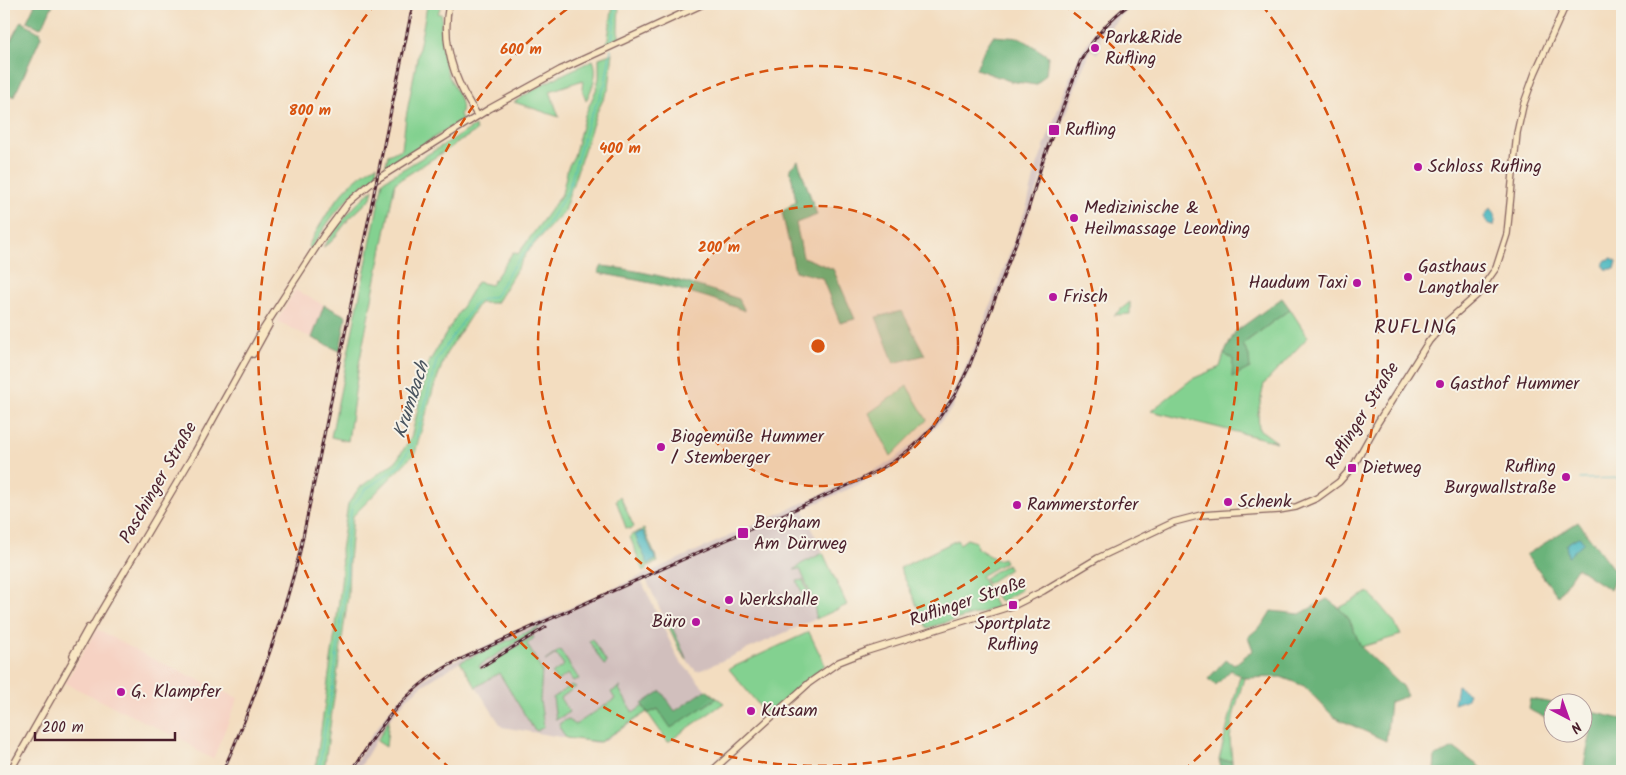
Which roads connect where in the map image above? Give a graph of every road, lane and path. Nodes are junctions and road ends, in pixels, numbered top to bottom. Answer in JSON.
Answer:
{"nodes":[{"id":1,"x":449,"y":4,"type":"edge"},
{"id":2,"x":703,"y":4,"type":"edge"},
{"id":3,"x":1566,"y":4,"type":"edge"},
{"id":4,"x":478,"y":116,"type":"junction"},
{"id":5,"x":10,"y":771,"type":"edge"},
{"id":6,"x":712,"y":771,"type":"edge"}],
"edges":[{"from":1,"to":4,"type":"street"},
{"from":2,"to":4,"type":"street","name":"Paschinger Straße"},
{"from":3,"to":6,"type":"street","name":"Ruflinger Straße"},
{"from":4,"to":5,"type":"street","name":"Paschinger Straße"}]}
